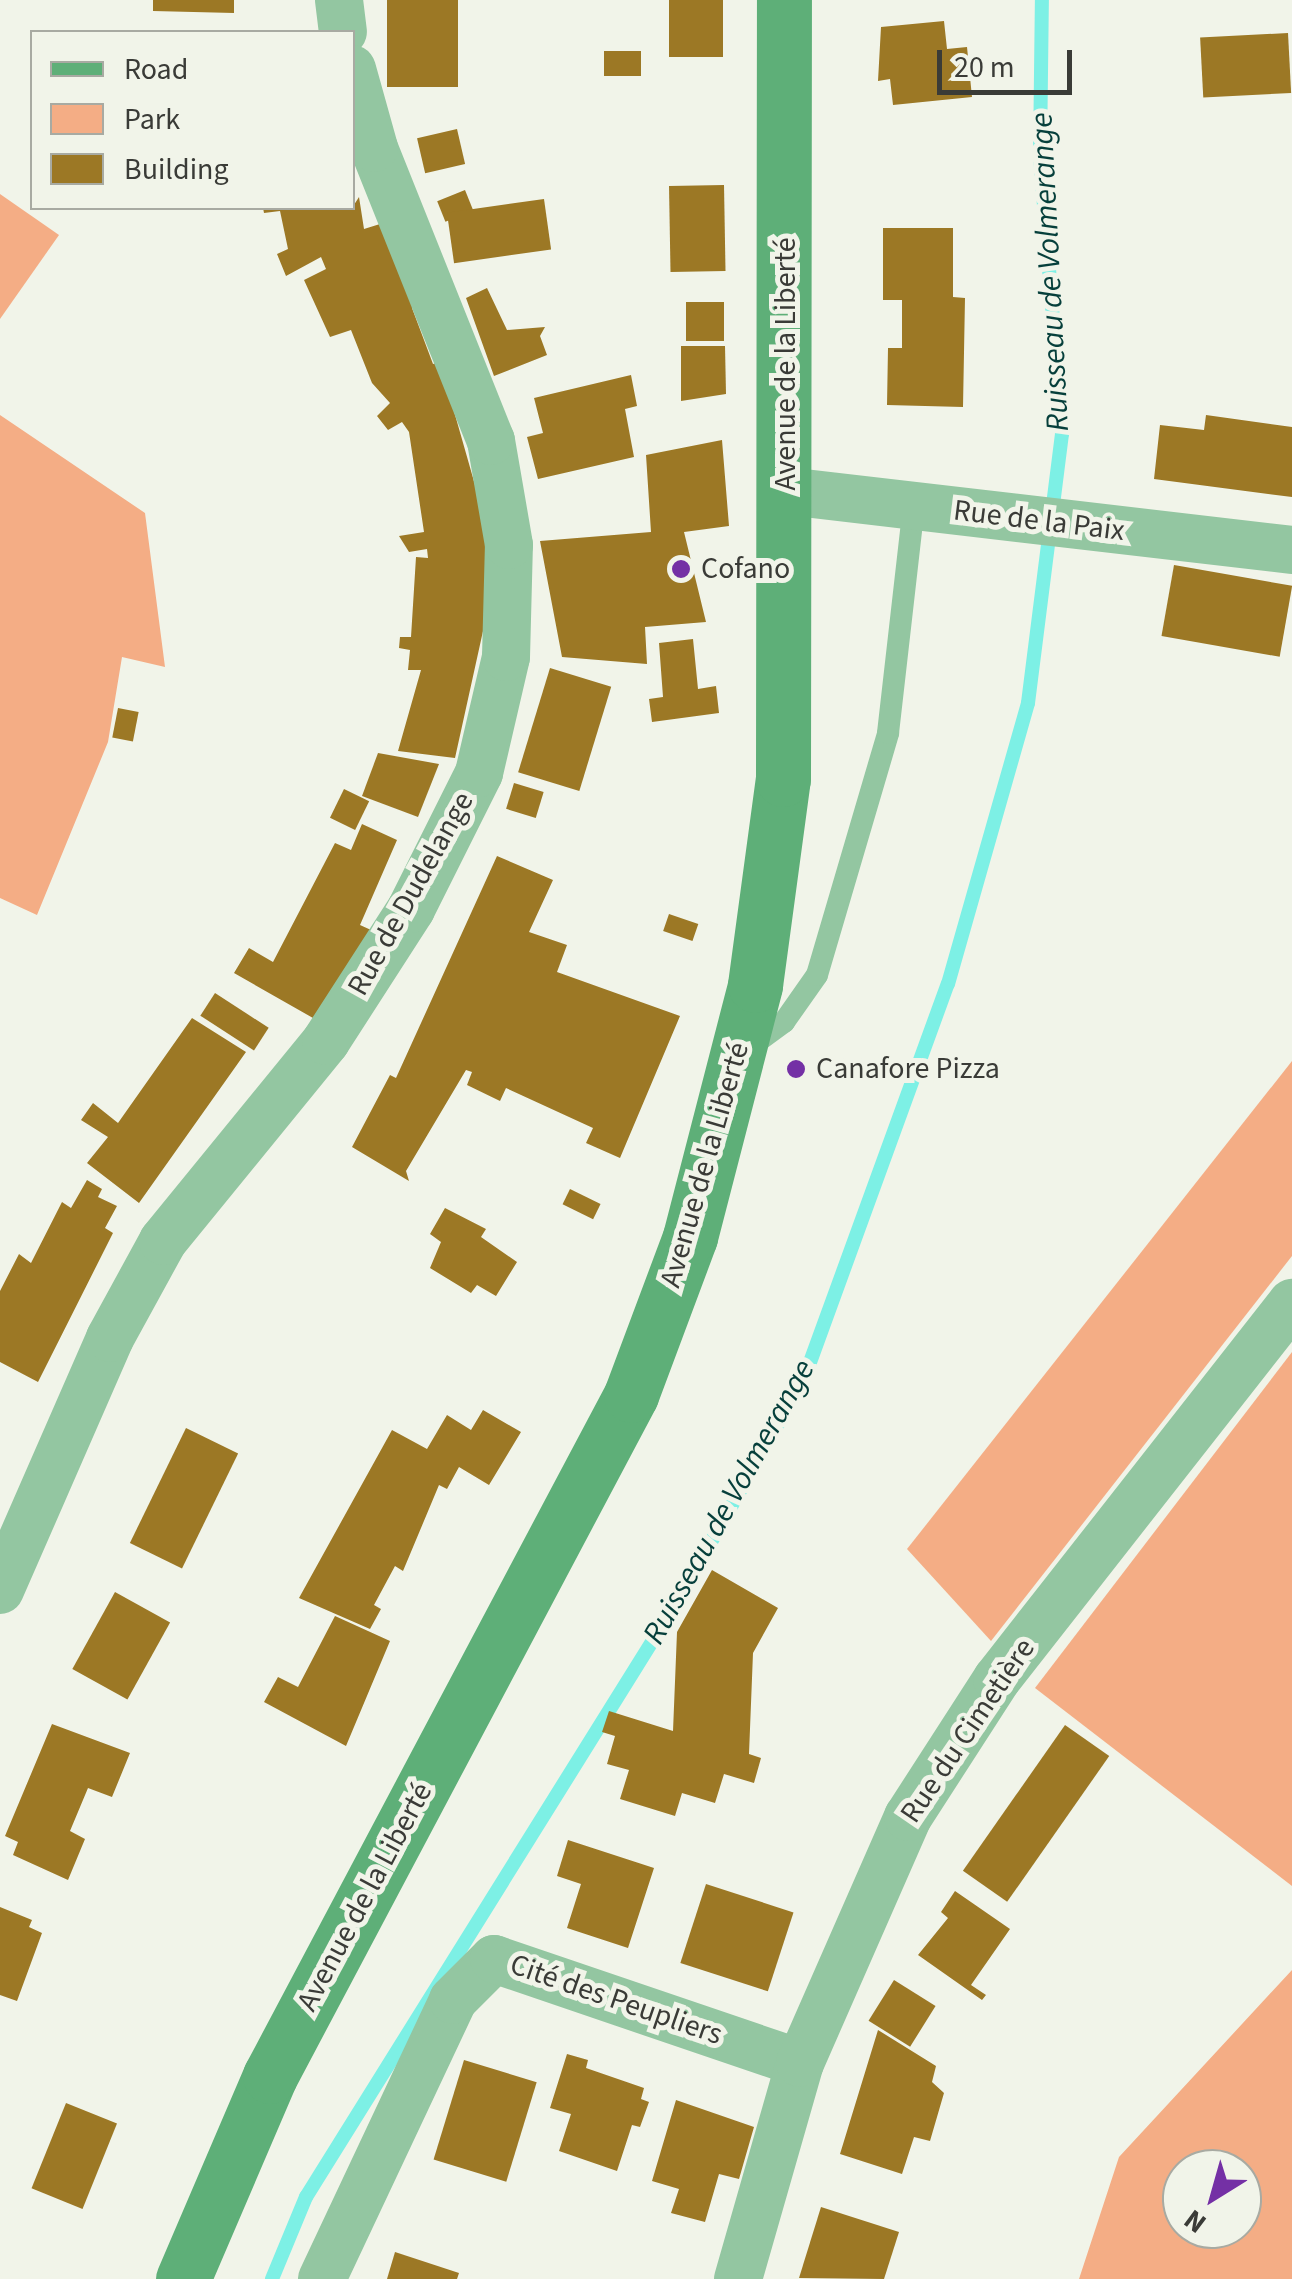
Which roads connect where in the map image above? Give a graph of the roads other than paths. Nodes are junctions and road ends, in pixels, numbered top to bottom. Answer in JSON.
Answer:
{"nodes":[{"id":1,"x":338,"y":0,"type":"edge"},
{"id":2,"x":784,"y":0,"type":"edge"},
{"id":3,"x":343,"y":30,"type":"edge"},
{"id":4,"x":355,"y":80,"type":"edge"},
{"id":5,"x":787,"y":491,"type":"junction"},
{"id":6,"x":914,"y":506,"type":"junction"},
{"id":7,"x":1292,"y":550,"type":"edge"},
{"id":8,"x":736,"y":1057,"type":"junction"},
{"id":9,"x":1292,"y":1302,"type":"edge"},
{"id":10,"x":0,"y":1590,"type":"edge"},
{"id":11,"x":800,"y":2062,"type":"junction"},
{"id":12,"x":184,"y":2279,"type":"edge"},
{"id":13,"x":322,"y":2279,"type":"edge"},
{"id":14,"x":738,"y":2279,"type":"edge"}],
"edges":[{"from":1,"to":3,"type":"street"},
{"from":2,"to":5,"type":"main road","name":"Avenue de la Liberté"},
{"from":4,"to":10,"type":"street","name":"Rue de Dudelange"},
{"from":5,"to":6,"type":"street","name":"Rue de la Paix"},
{"from":5,"to":8,"type":"main road","name":"Avenue de la Liberté"},
{"from":6,"to":7,"type":"street","name":"Rue de la Paix"},
{"from":6,"to":8,"type":"lane"},
{"from":8,"to":12,"type":"main road","name":"Avenue de la Liberté"},
{"from":9,"to":11,"type":"street","name":"Rue du Cimetière"},
{"from":11,"to":13,"type":"street","name":"Cité des Peupliers"},
{"from":11,"to":14,"type":"street","name":"Rue du Cimetière"}]}
